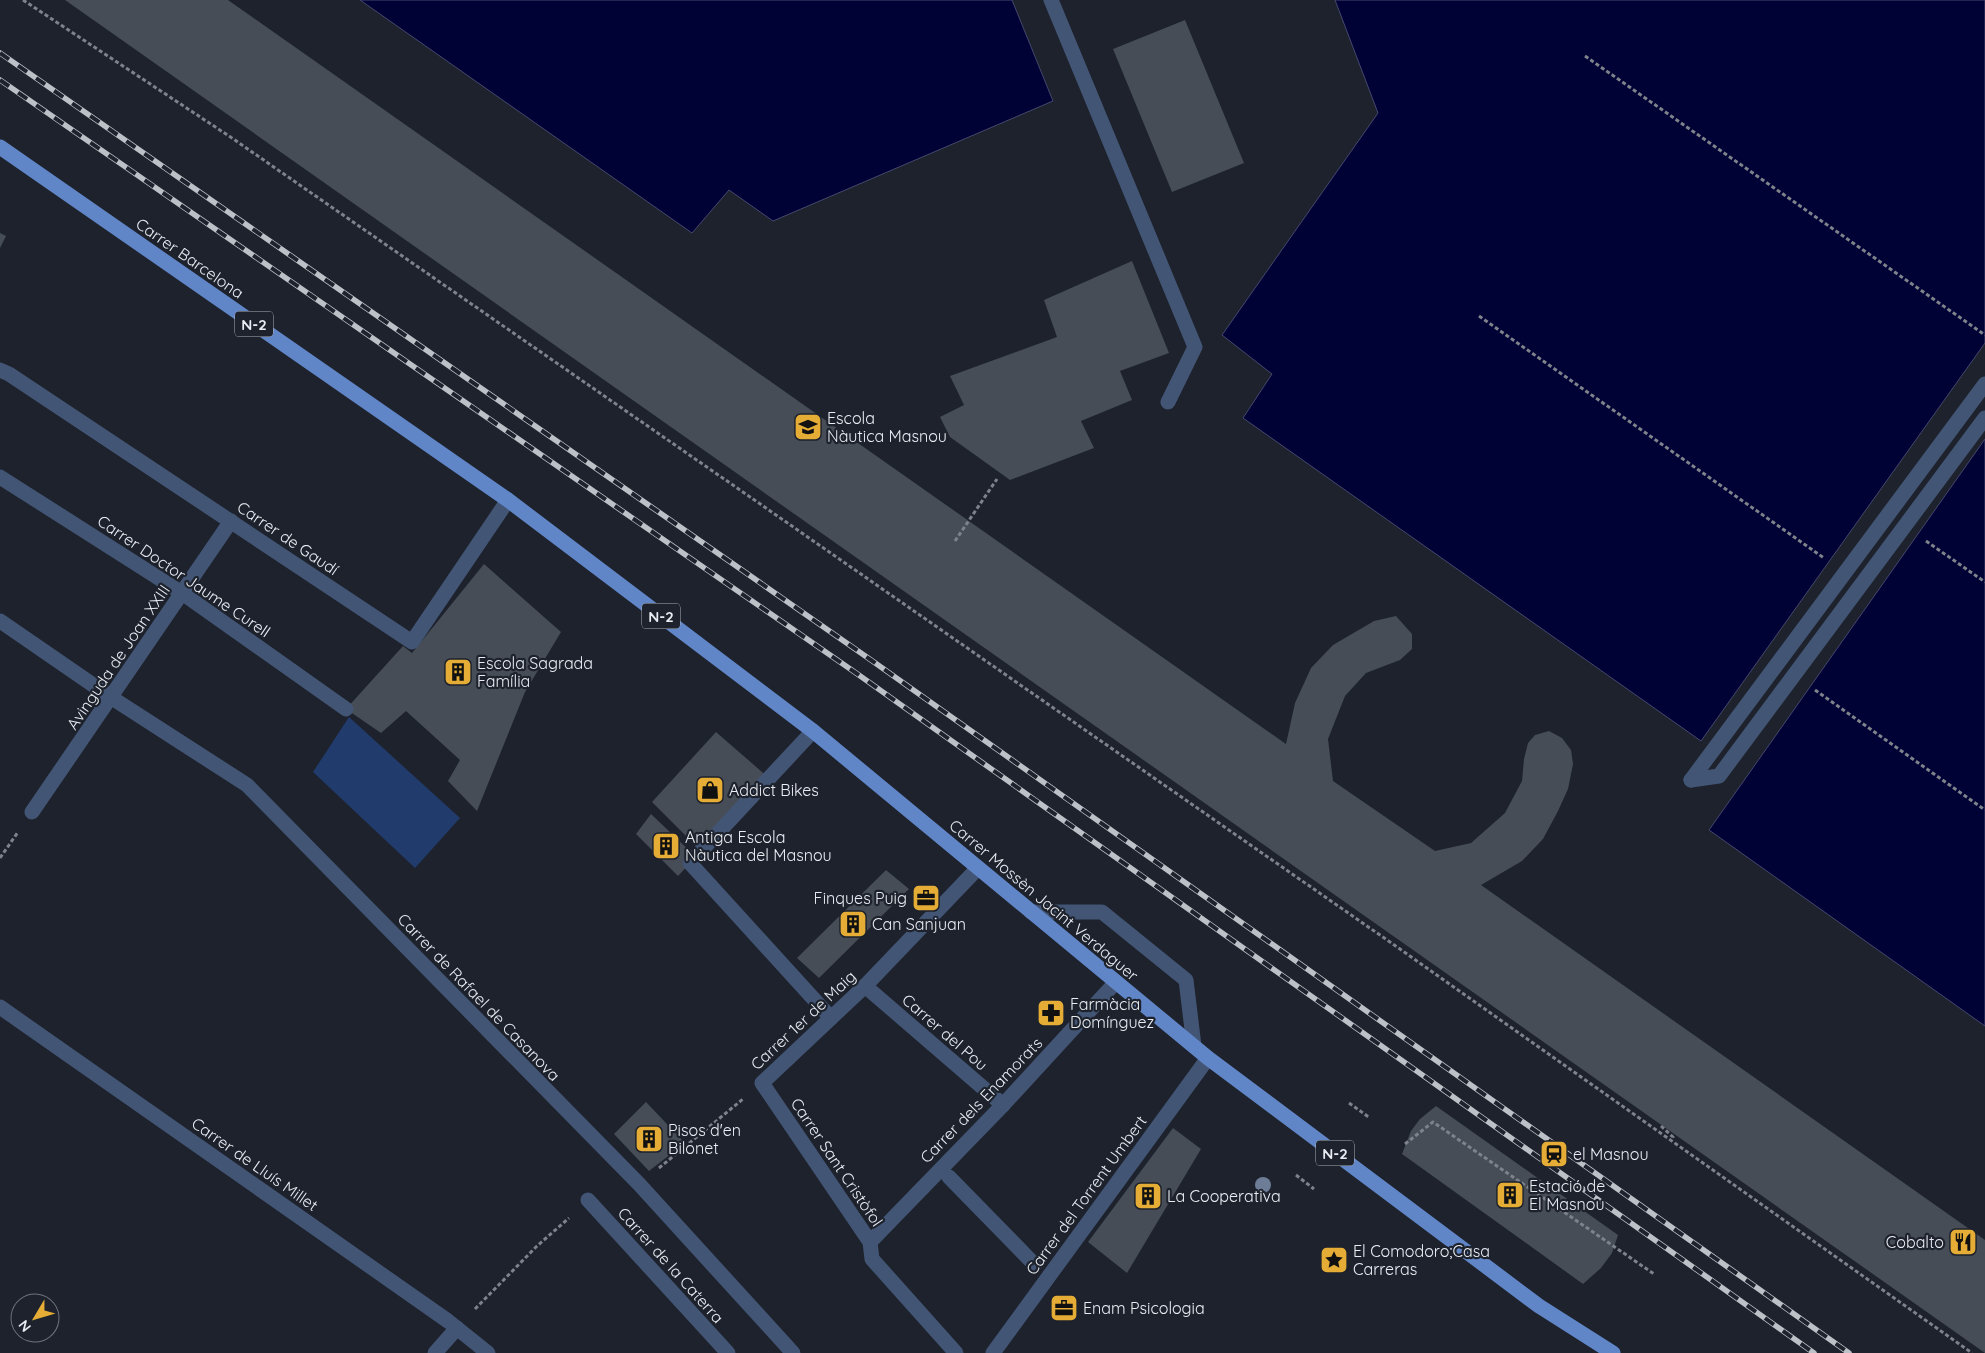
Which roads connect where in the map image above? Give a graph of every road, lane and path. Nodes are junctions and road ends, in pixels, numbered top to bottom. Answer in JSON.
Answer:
{"nodes":[{"id":1,"x":23,"y":0,"type":"edge"},
{"id":2,"x":1052,"y":0,"type":"edge"},
{"id":3,"x":1585,"y":56,"type":"dead end"},
{"id":4,"x":0,"y":147,"type":"edge"},
{"id":5,"x":1479,"y":316,"type":"dead end"},
{"id":6,"x":1985,"y":335,"type":"edge"},
{"id":7,"x":0,"y":370,"type":"edge"},
{"id":8,"x":1985,"y":384,"type":"edge"},
{"id":9,"x":1168,"y":402,"type":"dead end"},
{"id":10,"x":1985,"y":418,"type":"edge"},
{"id":11,"x":0,"y":477,"type":"edge"},
{"id":12,"x":997,"y":479,"type":"dead end"},
{"id":13,"x":508,"y":500,"type":"junction"},
{"id":14,"x":231,"y":521,"type":"junction"},
{"id":15,"x":1925,"y":540,"type":"dead end"},
{"id":16,"x":955,"y":541,"type":"dead end"},
{"id":17,"x":1829,"y":561,"type":"dead end"},
{"id":18,"x":1985,"y":582,"type":"edge"},
{"id":19,"x":182,"y":593,"type":"junction"},
{"id":20,"x":0,"y":621,"type":"edge"},
{"id":21,"x":1810,"y":687,"type":"dead end"},
{"id":22,"x":112,"y":698,"type":"junction"},
{"id":23,"x":346,"y":709,"type":"dead end"},
{"id":24,"x":813,"y":731,"type":"junction"},
{"id":25,"x":1985,"y":810,"type":"edge"},
{"id":26,"x":32,"y":812,"type":"dead end"},
{"id":27,"x":978,"y":868,"type":"junction"},
{"id":28,"x":1031,"y":912,"type":"junction"},
{"id":29,"x":1116,"y":982,"type":"junction"},
{"id":30,"x":865,"y":986,"type":"junction"},
{"id":31,"x":0,"y":1007,"type":"edge"},
{"id":32,"x":831,"y":1018,"type":"junction"},
{"id":33,"x":1194,"y":1046,"type":"junction"},
{"id":34,"x":1208,"y":1058,"type":"junction"},
{"id":35,"x":762,"y":1083,"type":"junction"},
{"id":36,"x":1350,"y":1103,"type":"dead end"},
{"id":37,"x":1003,"y":1105,"type":"junction"},
{"id":38,"x":1370,"y":1118,"type":"dead end"},
{"id":39,"x":1661,"y":1126,"type":"dead end"},
{"id":40,"x":1671,"y":1140,"type":"junction"},
{"id":41,"x":1405,"y":1144,"type":"dead end"},
{"id":42,"x":1296,"y":1175,"type":"dead end"},
{"id":43,"x":949,"y":1177,"type":"dead end"},
{"id":44,"x":639,"y":1184,"type":"junction"},
{"id":45,"x":1314,"y":1189,"type":"dead end"},
{"id":46,"x":588,"y":1200,"type":"joint"},
{"id":47,"x":870,"y":1242,"type":"junction"},
{"id":48,"x":1035,"y":1265,"type":"dead end"},
{"id":49,"x":1654,"y":1274,"type":"dead end"},
{"id":50,"x":457,"y":1328,"type":"junction"},
{"id":51,"x":435,"y":1353,"type":"edge"},
{"id":52,"x":488,"y":1353,"type":"edge"},
{"id":53,"x":728,"y":1353,"type":"edge"},
{"id":54,"x":794,"y":1353,"type":"edge"},
{"id":55,"x":956,"y":1353,"type":"edge"},
{"id":56,"x":993,"y":1353,"type":"edge"},
{"id":57,"x":1613,"y":1353,"type":"edge"},
{"id":58,"x":1972,"y":1353,"type":"edge"}],
"edges":[{"from":1,"to":40,"type":"path"},
{"from":2,"to":9,"type":"street"},
{"from":3,"to":6,"type":"path"},
{"from":4,"to":13,"type":"main road","name":"Carrer Barcelona","number":"N-2"},
{"from":5,"to":17,"type":"path"},
{"from":7,"to":14,"type":"street","name":"Carrer de Gaudí"},
{"from":8,"to":10,"type":"street"},
{"from":11,"to":19,"type":"street","name":"Carrer Doctor Jaume Curell"},
{"from":12,"to":16,"type":"path"},
{"from":13,"to":14,"type":"street","name":"Carrer de Gaudí"},
{"from":13,"to":24,"type":"main road","name":"Carrer Mossèn Jacint Verdaguer","number":"N-2"},
{"from":14,"to":19,"type":"street","name":"Avinguda de Joan XXIII"},
{"from":15,"to":18,"type":"path"},
{"from":19,"to":22,"type":"street","name":"Avinguda de Joan XXIII"},
{"from":19,"to":23,"type":"street","name":"Carrer Doctor Jaume Curell"},
{"from":20,"to":22,"type":"street","name":"Carrer de Rafael de Casanova"},
{"from":21,"to":25,"type":"path"},
{"from":22,"to":26,"type":"street","name":"Avinguda de Joan XXIII"},
{"from":22,"to":44,"type":"street","name":"Carrer de Rafael de Casanova"},
{"from":24,"to":27,"type":"main road","name":"Carrer Mossèn Jacint Verdaguer","number":"N-2"},
{"from":24,"to":32,"type":"street"},
{"from":27,"to":28,"type":"main road","name":"Carrer Mossèn Jacint Verdaguer","number":"N-2"},
{"from":27,"to":30,"type":"street","name":"Carrer 1er de Maig"},
{"from":28,"to":29,"type":"main road","name":"Carrer Mossèn Jacint Verdaguer","number":"N-2"},
{"from":28,"to":33,"type":"street"},
{"from":29,"to":33,"type":"main road","name":"Carrer Mossèn Jacint Verdaguer","number":"N-2"},
{"from":29,"to":37,"type":"street","name":"Carrer dels Enamorats"},
{"from":30,"to":32,"type":"street","name":"Carrer 1er de Maig"},
{"from":30,"to":37,"type":"street","name":"Carrer del Pou"},
{"from":31,"to":50,"type":"street","name":"Carrer de Lluís Millet"},
{"from":32,"to":35,"type":"street","name":"Carrer 1er de Maig"},
{"from":33,"to":34,"type":"main road","name":"Carrer Mossèn Jacint Verdaguer","number":"N-2"},
{"from":34,"to":56,"type":"street","name":"Carrer del Torrent Umbert"},
{"from":34,"to":57,"type":"main road","name":"Carrer Mossèn Jacint Verdaguer","number":"N-2"},
{"from":35,"to":44,"type":"path","name":"Carrer 1er de Maig"},
{"from":35,"to":47,"type":"street","name":"Carrer Sant Cristòfol"},
{"from":36,"to":38,"type":"path"},
{"from":37,"to":47,"type":"street","name":"Carrer dels Enamorats"},
{"from":39,"to":40,"type":"path"},
{"from":40,"to":58,"type":"path"},
{"from":41,"to":49,"type":"path"},
{"from":42,"to":45,"type":"path"},
{"from":43,"to":48,"type":"street"},
{"from":44,"to":54,"type":"street","name":"Carrer de Rafael de Casanova"},
{"from":46,"to":50,"type":"path"},
{"from":46,"to":53,"type":"street","name":"Carrer de la Caterra"},
{"from":47,"to":55,"type":"street","name":"Carrer Sant Cristòfol"},
{"from":50,"to":51,"type":"street"},
{"from":50,"to":52,"type":"street","name":"Carrer de Lluís Millet"}]}
